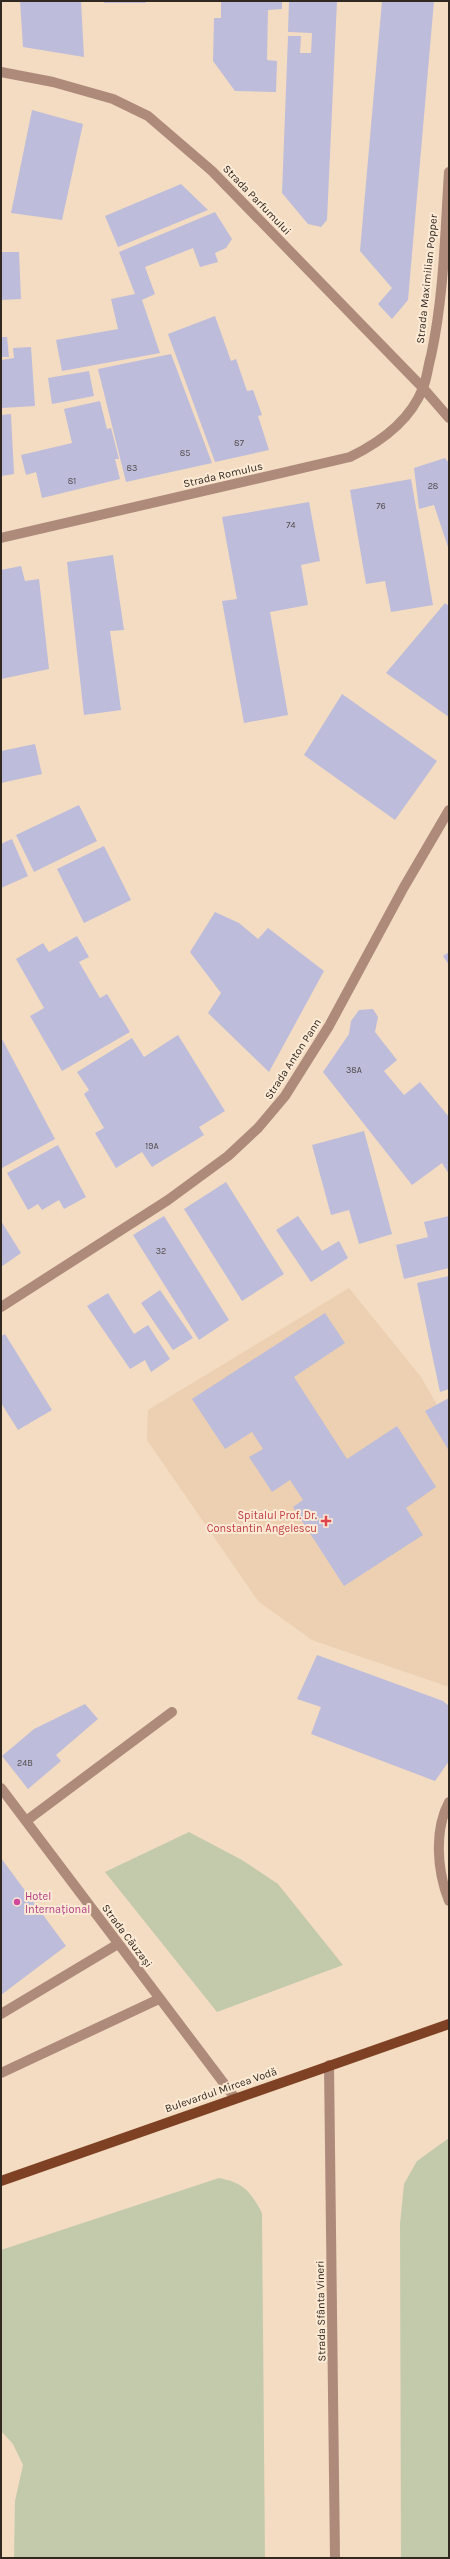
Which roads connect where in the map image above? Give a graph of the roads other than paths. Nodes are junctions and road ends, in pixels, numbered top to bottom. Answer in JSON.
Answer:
{"nodes":[{"id":1,"x":1,"y":72,"type":"edge"},
{"id":2,"x":449,"y":172,"type":"edge"},
{"id":3,"x":423,"y":388,"type":"junction"},
{"id":4,"x":449,"y":418,"type":"edge"},
{"id":5,"x":1,"y":538,"type":"edge"},
{"id":6,"x":449,"y":810,"type":"edge"},
{"id":7,"x":1,"y":1307,"type":"edge"},
{"id":8,"x":172,"y":1712,"type":"dead end"},
{"id":9,"x":1,"y":1788,"type":"edge"},
{"id":10,"x":449,"y":1802,"type":"edge"},
{"id":11,"x":26,"y":1821,"type":"junction"},
{"id":12,"x":449,"y":1901,"type":"edge"},
{"id":13,"x":118,"y":1944,"type":"junction"},
{"id":14,"x":159,"y":1999,"type":"junction"},
{"id":15,"x":1,"y":2014,"type":"edge"},
{"id":16,"x":449,"y":2024,"type":"edge"},
{"id":17,"x":329,"y":2065,"type":"junction"},
{"id":18,"x":1,"y":2073,"type":"edge"},
{"id":19,"x":235,"y":2098,"type":"junction"},
{"id":20,"x":1,"y":2181,"type":"edge"},
{"id":21,"x":335,"y":2558,"type":"edge"}],
"edges":[{"from":1,"to":3,"type":"street","name":"Strada Parfumului"},
{"from":2,"to":3,"type":"street","name":"Strada Maximilian Popper"},
{"from":3,"to":4,"type":"street","name":"Strada Parfumului"},
{"from":3,"to":5,"type":"street","name":"Strada Romulus"},
{"from":6,"to":7,"type":"street","name":"Strada Anton Pann"},
{"from":8,"to":11,"type":"street"},
{"from":9,"to":11,"type":"street","name":"Strada Căuzași"},
{"from":10,"to":12,"type":"street"},
{"from":11,"to":13,"type":"street","name":"Strada Căuzași"},
{"from":13,"to":14,"type":"street","name":"Strada Căuzași"},
{"from":13,"to":15,"type":"street"},
{"from":14,"to":18,"type":"street"},
{"from":14,"to":19,"type":"street","name":"Strada Căuzași"},
{"from":16,"to":17,"type":"main road","name":"Bulevardul Mircea Vodă"},
{"from":17,"to":19,"type":"main road","name":"Bulevardul Mircea Vodă"},
{"from":17,"to":21,"type":"street","name":"Strada Sfânta Vineri"},
{"from":19,"to":20,"type":"main road","name":"Bulevardul Mircea Vodă"}]}
